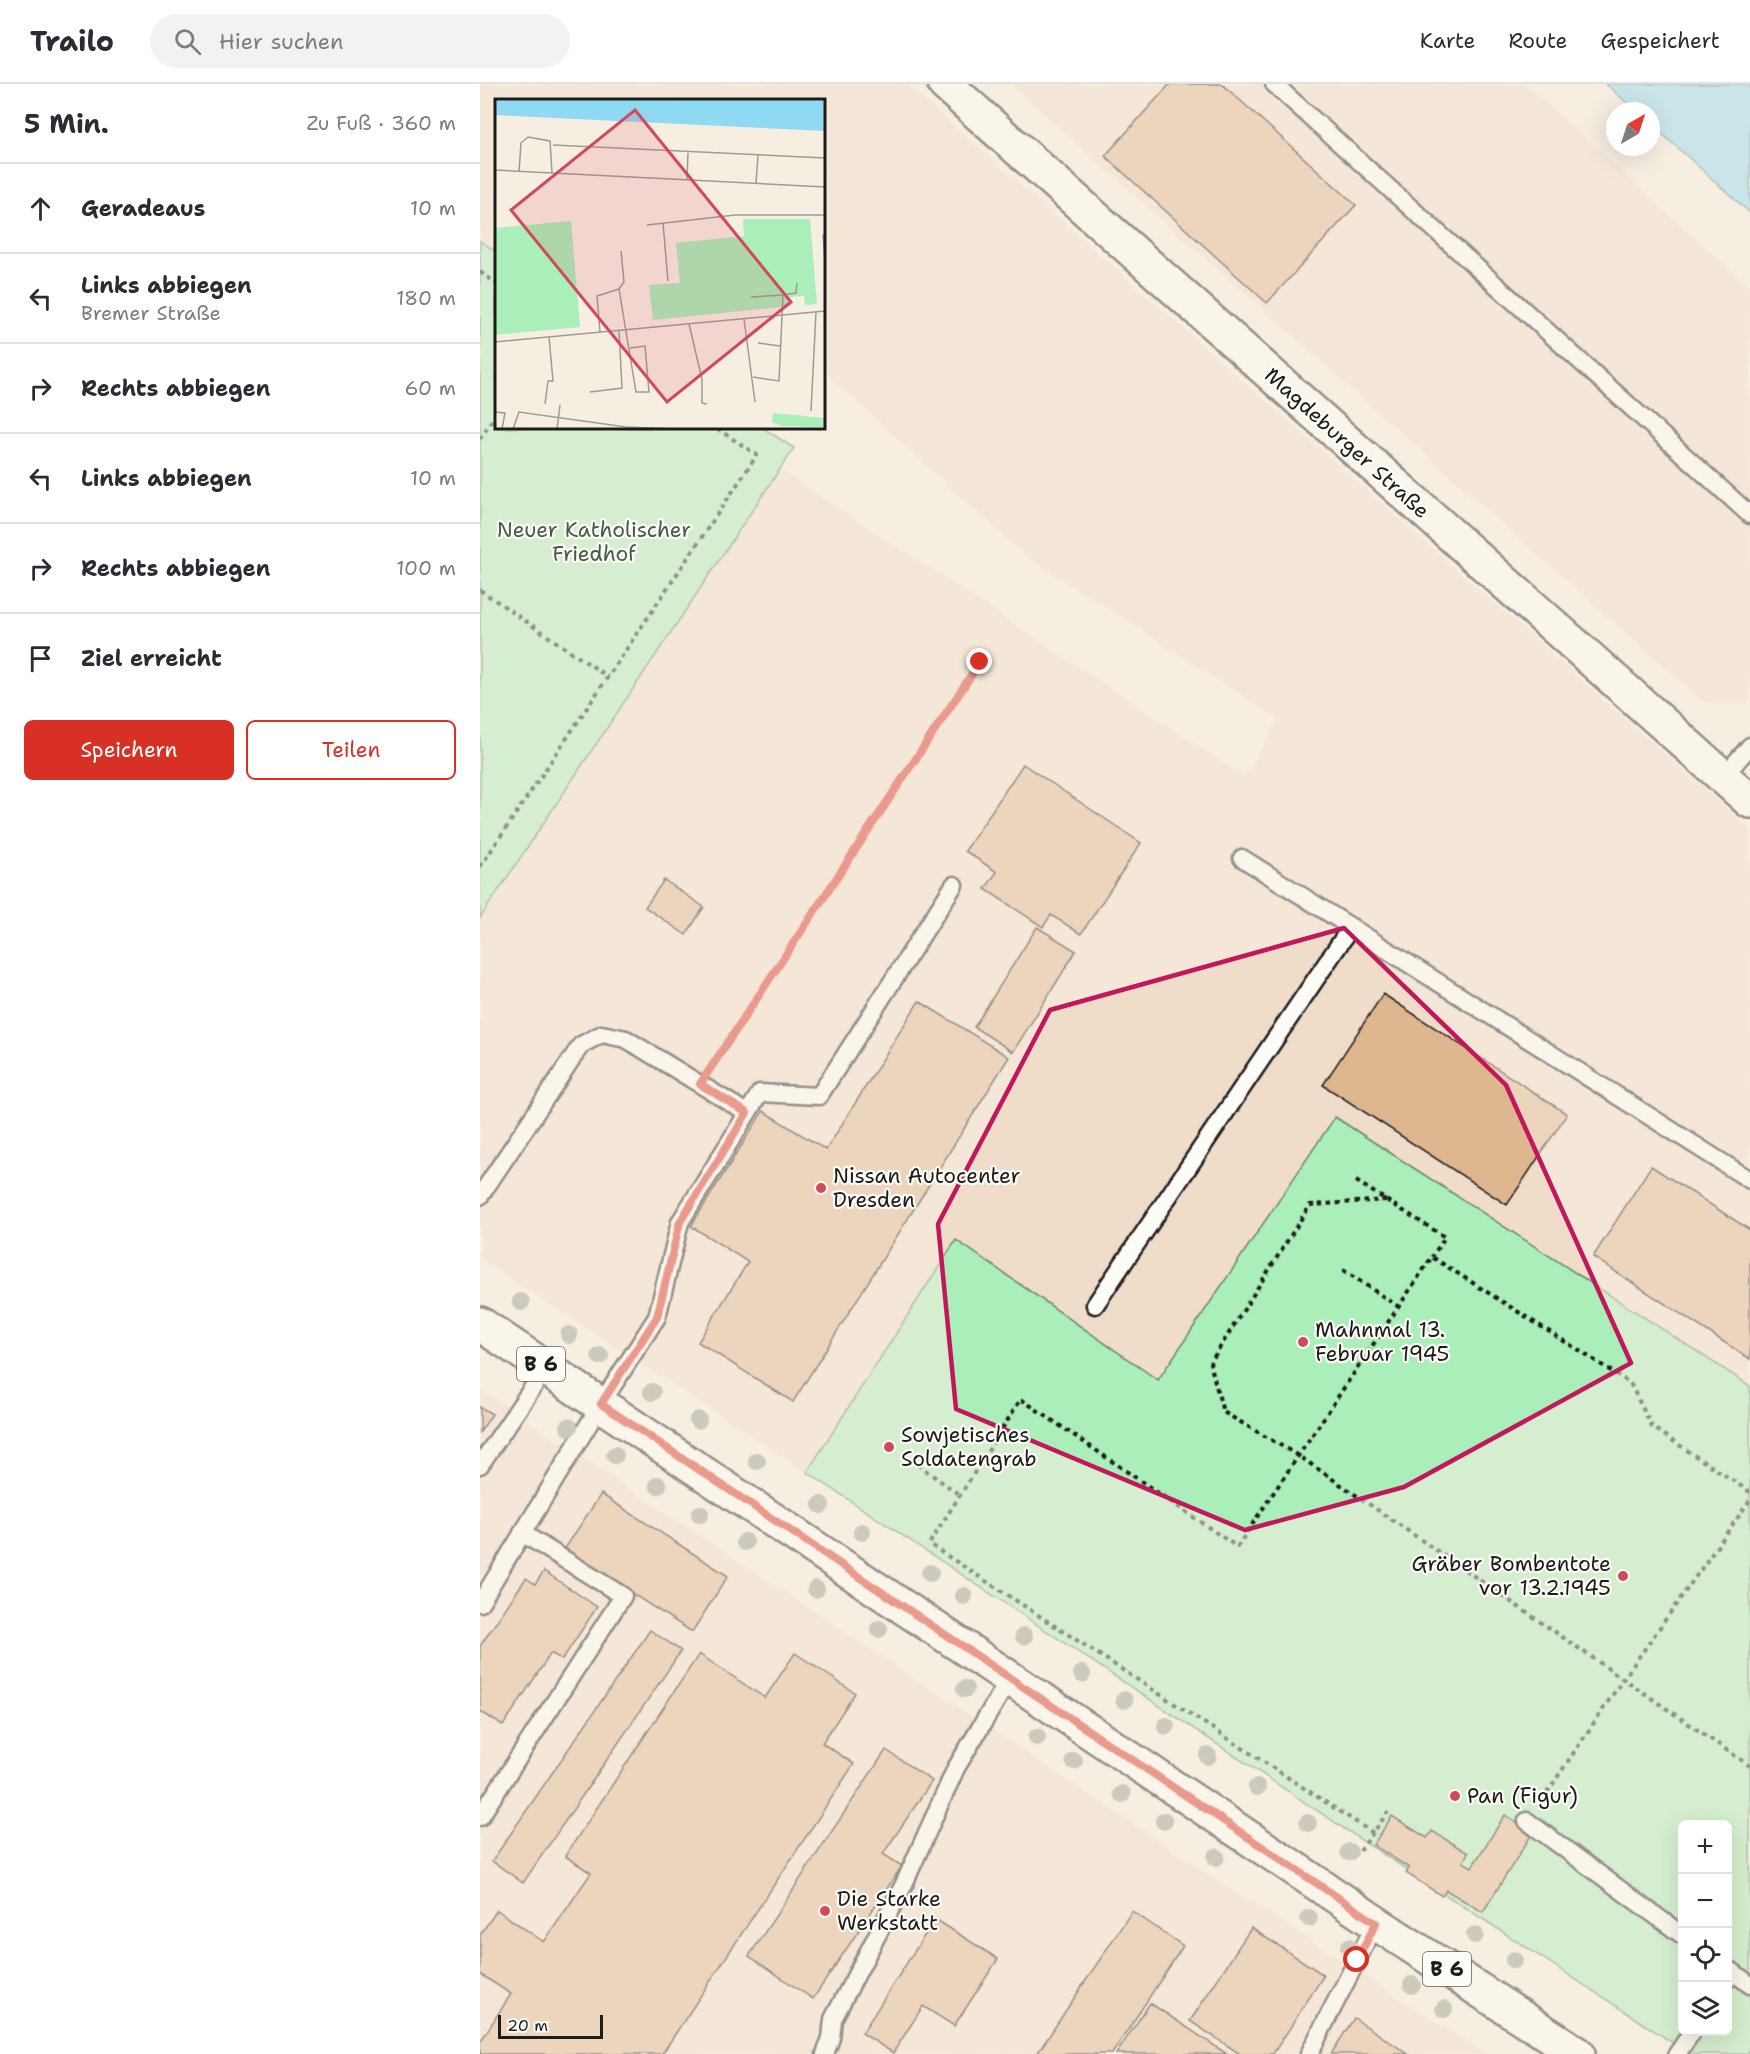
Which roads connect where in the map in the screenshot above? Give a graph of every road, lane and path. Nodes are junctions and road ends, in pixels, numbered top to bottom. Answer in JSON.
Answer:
{"nodes":[{"id":1,"x":945,"y":84,"type":"edge"},
{"id":2,"x":1274,"y":84,"type":"edge"},
{"id":3,"x":480,"y":272,"type":"edge"},
{"id":4,"x":495,"y":282,"type":"edge"},
{"id":5,"x":495,"y":416,"type":"edge"},
{"id":6,"x":718,"y":429,"type":"edge"},
{"id":7,"x":480,"y":439,"type":"edge"},
{"id":8,"x":1750,"y":514,"type":"edge"},
{"id":9,"x":480,"y":590,"type":"edge"},
{"id":10,"x":980,"y":662,"type":"dead end"},
{"id":11,"x":608,"y":677,"type":"junction"},
{"id":12,"x":1750,"y":746,"type":"edge"},
{"id":13,"x":1724,"y":777,"type":"junction"},
{"id":14,"x":1750,"y":801,"type":"edge"},
{"id":15,"x":1242,"y":858,"type":"dead end"},
{"id":16,"x":480,"y":867,"type":"edge"},
{"id":17,"x":954,"y":885,"type":"dead end"},
{"id":18,"x":1351,"y":927,"type":"junction"},
{"id":19,"x":700,"y":1084,"type":"junction"},
{"id":20,"x":747,"y":1113,"type":"junction"},
{"id":21,"x":1750,"y":1180,"type":"edge"},
{"id":22,"x":1356,"y":1181,"type":"dead end"},
{"id":23,"x":480,"y":1196,"type":"edge"},
{"id":24,"x":1386,"y":1200,"type":"junction"},
{"id":25,"x":1432,"y":1257,"type":"junction"},
{"id":26,"x":1343,"y":1270,"type":"dead end"},
{"id":27,"x":1095,"y":1305,"type":"dead end"},
{"id":28,"x":1399,"y":1307,"type":"junction"},
{"id":29,"x":480,"y":1324,"type":"edge"},
{"id":30,"x":546,"y":1368,"type":"junction"},
{"id":31,"x":601,"y":1404,"type":"junction"},
{"id":32,"x":903,"y":1454,"type":"dead end"},
{"id":33,"x":1299,"y":1456,"type":"junction"},
{"id":34,"x":480,"y":1465,"type":"edge"},
{"id":35,"x":1750,"y":1492,"type":"edge"},
{"id":36,"x":960,"y":1495,"type":"junction"},
{"id":37,"x":1750,"y":1500,"type":"edge"},
{"id":38,"x":522,"y":1533,"type":"junction"},
{"id":39,"x":480,"y":1603,"type":"edge"},
{"id":40,"x":1010,"y":1678,"type":"junction"},
{"id":41,"x":1624,"y":1678,"type":"junction"},
{"id":42,"x":1750,"y":1766,"type":"edge"},
{"id":43,"x":1388,"y":1812,"type":"dead end"},
{"id":44,"x":480,"y":1817,"type":"edge"},
{"id":45,"x":1527,"y":1821,"type":"joint"},
{"id":46,"x":1373,"y":1833,"type":"junction"},
{"id":47,"x":1360,"y":1851,"type":"dead end"},
{"id":48,"x":1376,"y":1923,"type":"junction"},
{"id":49,"x":1678,"y":1931,"type":"edge"},
{"id":50,"x":1732,"y":1975,"type":"edge"},
{"id":51,"x":1750,"y":1985,"type":"edge"},
{"id":52,"x":1689,"y":2036,"type":"edge"},
{"id":53,"x":825,"y":2054,"type":"edge"},
{"id":54,"x":1309,"y":2054,"type":"edge"},
{"id":55,"x":1578,"y":2054,"type":"edge"},
{"id":56,"x":1677,"y":2054,"type":"edge"}],
"edges":[{"from":1,"to":13,"type":"main road","name":"Magdeburger Straße"},
{"from":2,"to":8,"type":"lane"},
{"from":3,"to":4,"type":"path"},
{"from":5,"to":7,"type":"path"},
{"from":6,"to":11,"type":"path"},
{"from":9,"to":11,"type":"path"},
{"from":10,"to":19,"type":"path"},
{"from":11,"to":16,"type":"path"},
{"from":12,"to":13,"type":"lane"},
{"from":13,"to":14,"type":"main road","name":"Magdeburger Straße"},
{"from":15,"to":18,"type":"lane"},
{"from":17,"to":20,"type":"lane"},
{"from":18,"to":21,"type":"lane"},
{"from":18,"to":27,"type":"lane"},
{"from":19,"to":20,"type":"lane"},
{"from":19,"to":23,"type":"lane"},
{"from":20,"to":31,"type":"lane"},
{"from":22,"to":24,"type":"path"},
{"from":24,"to":25,"type":"path"},
{"from":24,"to":33,"type":"path"},
{"from":25,"to":28,"type":"path"},
{"from":25,"to":35,"type":"path"},
{"from":26,"to":28,"type":"path"},
{"from":28,"to":33,"type":"path"},
{"from":29,"to":30,"type":"main road","number":"B 6"},
{"from":30,"to":31,"type":"main road","number":"B 6"},
{"from":30,"to":34,"type":"lane"},
{"from":31,"to":38,"type":"lane"},
{"from":31,"to":40,"type":"main road","number":"B 6"},
{"from":32,"to":36,"type":"path"},
{"from":33,"to":36,"type":"path"},
{"from":33,"to":41,"type":"path"},
{"from":36,"to":46,"type":"path"},
{"from":37,"to":41,"type":"path"},
{"from":38,"to":39,"type":"lane"},
{"from":38,"to":44,"type":"lane"},
{"from":40,"to":48,"type":"main road","number":"B 6"},
{"from":40,"to":53,"type":"lane"},
{"from":41,"to":42,"type":"path"},
{"from":41,"to":45,"type":"path"},
{"from":43,"to":46,"type":"path"},
{"from":45,"to":49,"type":"lane"},
{"from":46,"to":47,"type":"path"},
{"from":48,"to":54,"type":"lane"},
{"from":48,"to":55,"type":"main road","number":"B 6"},
{"from":50,"to":51,"type":"lane"},
{"from":52,"to":56,"type":"lane"}]}
